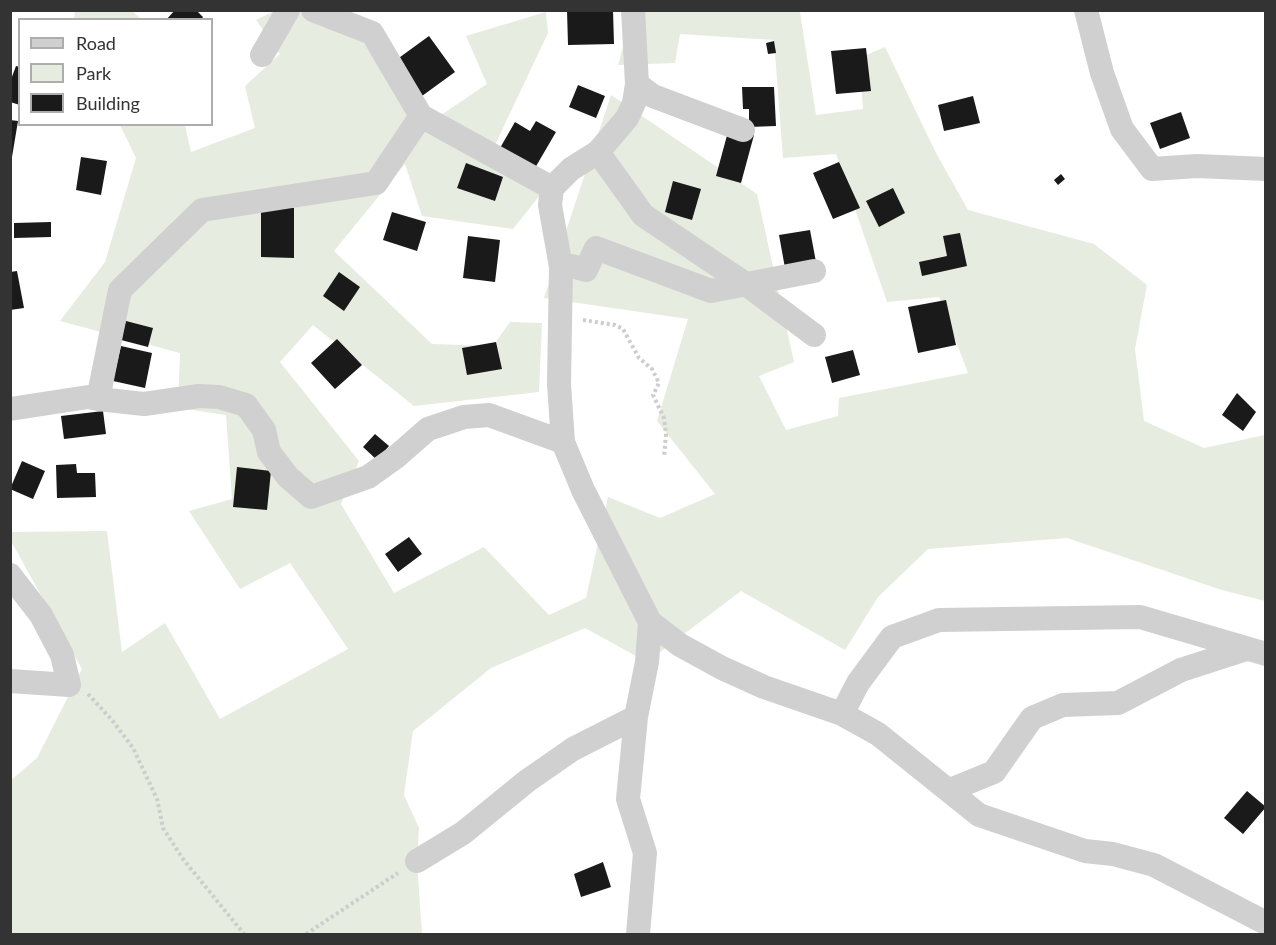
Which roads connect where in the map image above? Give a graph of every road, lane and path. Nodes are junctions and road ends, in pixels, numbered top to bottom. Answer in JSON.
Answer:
{"nodes":[{"id":1,"x":288,"y":10,"type":"edge"},
{"id":2,"x":313,"y":10,"type":"edge"},
{"id":3,"x":633,"y":10,"type":"edge"},
{"id":4,"x":1086,"y":10,"type":"edge"},
{"id":5,"x":262,"y":55,"type":"dead end"},
{"id":6,"x":637,"y":84,"type":"junction"},
{"id":7,"x":421,"y":116,"type":"junction"},
{"id":8,"x":743,"y":130,"type":"dead end"},
{"id":9,"x":598,"y":152,"type":"junction"},
{"id":10,"x":1266,"y":169,"type":"edge"},
{"id":11,"x":552,"y":188,"type":"junction"},
{"id":12,"x":561,"y":267,"type":"junction"},
{"id":13,"x":814,"y":271,"type":"dead end"},
{"id":14,"x":747,"y":285,"type":"junction"},
{"id":15,"x":578,"y":313,"type":"dead end"},
{"id":16,"x":813,"y":335,"type":"dead end"},
{"id":17,"x":98,"y":399,"type":"junction"},
{"id":18,"x":10,"y":409,"type":"edge"},
{"id":19,"x":563,"y":442,"type":"junction"},
{"id":20,"x":664,"y":457,"type":"dead end"},
{"id":21,"x":10,"y":575,"type":"edge"},
{"id":22,"x":650,"y":622,"type":"junction"},
{"id":23,"x":1256,"y":651,"type":"edge"},
{"id":24,"x":10,"y":681,"type":"edge"},
{"id":25,"x":69,"y":685,"type":"junction"},
{"id":26,"x":842,"y":714,"type":"junction"},
{"id":27,"x":636,"y":717,"type":"junction"},
{"id":28,"x":950,"y":790,"type":"junction"},
{"id":29,"x":417,"y":861,"type":"joint"},
{"id":30,"x":1266,"y":922,"type":"edge"},
{"id":31,"x":244,"y":934,"type":"edge"},
{"id":32,"x":306,"y":934,"type":"edge"},
{"id":33,"x":638,"y":934,"type":"edge"}],
"edges":[{"from":1,"to":5,"type":"street"},
{"from":2,"to":7,"type":"street"},
{"from":3,"to":6,"type":"street"},
{"from":4,"to":10,"type":"street"},
{"from":6,"to":8,"type":"street"},
{"from":6,"to":9,"type":"street"},
{"from":7,"to":11,"type":"street"},
{"from":7,"to":17,"type":"street"},
{"from":9,"to":11,"type":"street"},
{"from":9,"to":14,"type":"street"},
{"from":11,"to":12,"type":"street"},
{"from":12,"to":14,"type":"street"},
{"from":12,"to":19,"type":"street"},
{"from":13,"to":14,"type":"street"},
{"from":14,"to":16,"type":"street"},
{"from":15,"to":20,"type":"path"},
{"from":17,"to":18,"type":"street"},
{"from":17,"to":19,"type":"street"},
{"from":19,"to":22,"type":"street"},
{"from":21,"to":25,"type":"street"},
{"from":22,"to":26,"type":"street"},
{"from":22,"to":27,"type":"street"},
{"from":23,"to":26,"type":"street"},
{"from":23,"to":28,"type":"street"},
{"from":24,"to":25,"type":"street"},
{"from":25,"to":31,"type":"path"},
{"from":26,"to":28,"type":"street"},
{"from":27,"to":29,"type":"street"},
{"from":27,"to":33,"type":"street"},
{"from":28,"to":30,"type":"street"},
{"from":29,"to":32,"type":"path"}]}
